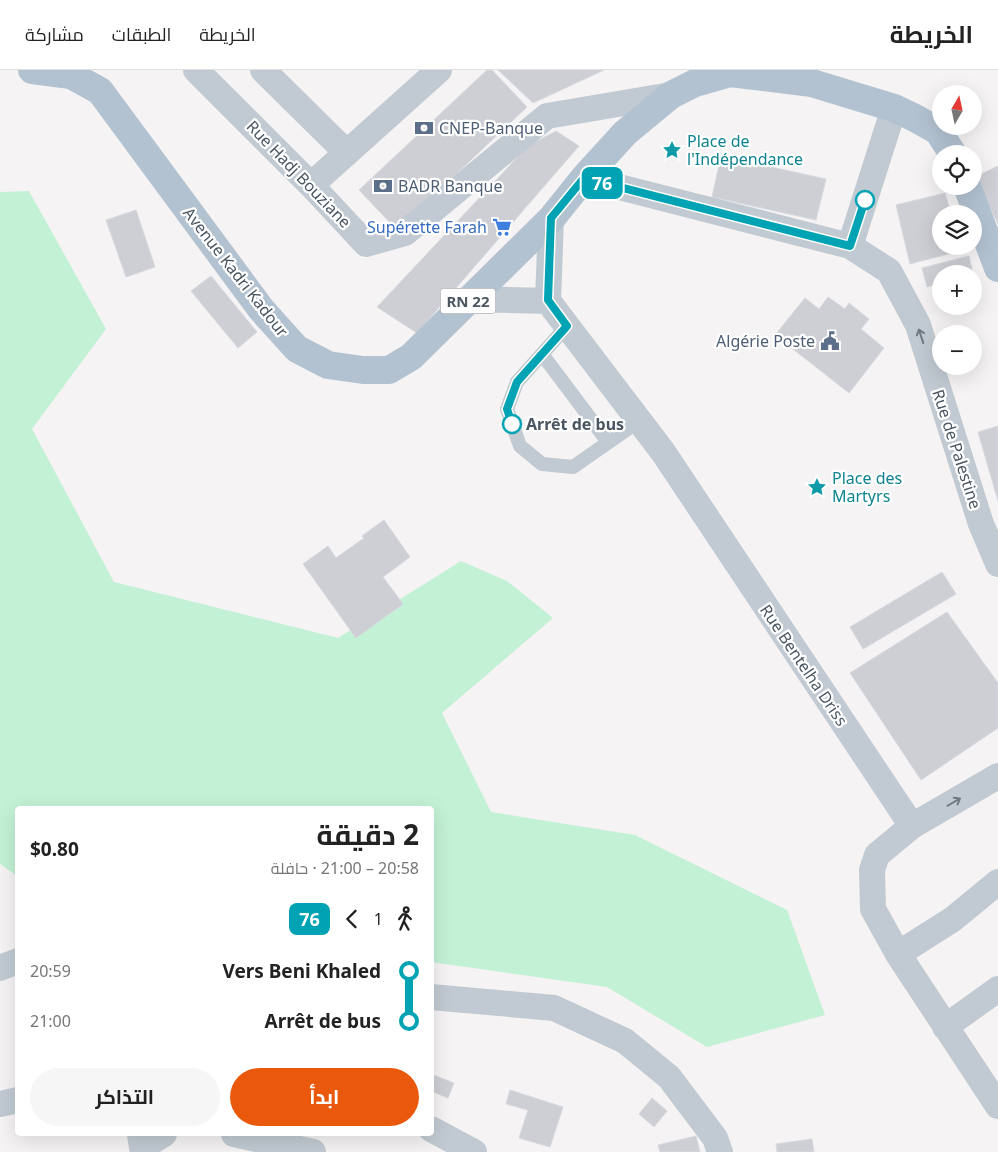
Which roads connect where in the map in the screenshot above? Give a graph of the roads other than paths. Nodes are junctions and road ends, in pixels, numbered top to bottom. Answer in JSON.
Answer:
{"nodes":[{"id":1,"x":32,"y":70,"type":"edge"},
{"id":2,"x":196,"y":70,"type":"edge"},
{"id":3,"x":263,"y":70,"type":"edge"},
{"id":4,"x":439,"y":70,"type":"edge"},
{"id":5,"x":671,"y":95,"type":"junction"},
{"id":6,"x":894,"y":108,"type":"junction"},
{"id":7,"x":947,"y":145,"type":"edge"},
{"id":8,"x":346,"y":154,"type":"junction"},
{"id":9,"x":584,"y":178,"type":"junction"},
{"id":10,"x":311,"y":185,"type":"junction"},
{"id":11,"x":970,"y":195,"type":"edge"},
{"id":12,"x":551,"y":218,"type":"junction"},
{"id":13,"x":850,"y":246,"type":"junction"},
{"id":14,"x":998,"y":268,"type":"edge"},
{"id":15,"x":470,"y":299,"type":"junction"},
{"id":16,"x":548,"y":300,"type":"junction"},
{"id":17,"x":567,"y":326,"type":"junction"},
{"id":18,"x":542,"y":354,"type":"junction"},
{"id":19,"x":639,"y":421,"type":"junction"},
{"id":20,"x":608,"y":442,"type":"junction"},
{"id":21,"x":998,"y":564,"type":"edge"},
{"id":22,"x":998,"y":776,"type":"edge"},
{"id":23,"x":912,"y":826,"type":"junction"},
{"id":24,"x":998,"y":882,"type":"edge"},
{"id":25,"x":898,"y":954,"type":"junction"},
{"id":26,"x":15,"y":962,"type":"edge"},
{"id":27,"x":0,"y":968,"type":"edge"},
{"id":28,"x":998,"y":988,"type":"edge"},
{"id":29,"x":434,"y":997,"type":"edge"},
{"id":30,"x":945,"y":1027,"type":"junction"},
{"id":31,"x":15,"y":1101,"type":"edge"},
{"id":32,"x":0,"y":1104,"type":"edge"},
{"id":33,"x":998,"y":1106,"type":"edge"},
{"id":34,"x":434,"y":1131,"type":"edge"},
{"id":35,"x":160,"y":1136,"type":"edge"},
{"id":36,"x":234,"y":1136,"type":"edge"},
{"id":37,"x":242,"y":1136,"type":"edge"},
{"id":38,"x":140,"y":1147,"type":"edge"},
{"id":39,"x":240,"y":1152,"type":"edge"},
{"id":40,"x":313,"y":1152,"type":"edge"},
{"id":41,"x":474,"y":1152,"type":"edge"},
{"id":42,"x":720,"y":1152,"type":"edge"}],
"edges":[{"from":1,"to":15,"type":"main road","name":"Avenue Kadri Kadour","number":"RN 22"},
{"from":2,"to":10,"type":"street","name":"Rue Hadj Bouziane"},
{"from":3,"to":8,"type":"street"},
{"from":4,"to":8,"type":"street"},
{"from":5,"to":6,"type":"main road","name":"Avenue Kadri Kadour","number":"RN 22"},
{"from":5,"to":9,"type":"main road","name":"Avenue Kadri Kadour","number":"RN 22"},
{"from":5,"to":10,"type":"street","name":"Rue Hadj Bouziane"},
{"from":6,"to":7,"type":"main road","name":"Avenue Kadri Kadour","number":"RN 22"},
{"from":6,"to":13,"type":"street"},
{"from":8,"to":10,"type":"street"},
{"from":9,"to":12,"type":"main road","name":"Avenue Kadri Kadour","number":"RN 22"},
{"from":9,"to":13,"type":"street","name":"Rue de Palestine"},
{"from":11,"to":14,"type":"main road"},
{"from":12,"to":15,"type":"main road","name":"Avenue Kadri Kadour","number":"RN 22"},
{"from":12,"to":16,"type":"street"},
{"from":21,"to":13,"type":"street","name":"Rue de Palestine","one_way":true},
{"from":15,"to":16,"type":"street"},
{"from":16,"to":17,"type":"street","name":"Rue Bentelha Driss"},
{"from":17,"to":18,"type":"lane"},
{"from":17,"to":19,"type":"street","name":"Rue Bentelha Driss"},
{"from":18,"to":20,"type":"lane"},
{"from":18,"to":20,"type":"lane"},
{"from":19,"to":20,"type":"lane"},
{"from":19,"to":23,"type":"street","name":"Rue Bentelha Driss"},
{"from":23,"to":22,"type":"street","one_way":true},
{"from":23,"to":25,"type":"street"},
{"from":24,"to":25,"type":"street"},
{"from":25,"to":30,"type":"street"},
{"from":26,"to":27,"type":"street"},
{"from":28,"to":30,"type":"street"},
{"from":29,"to":42,"type":"street"},
{"from":30,"to":33,"type":"street"},
{"from":31,"to":32,"type":"street"},
{"from":34,"to":41,"type":"street"},
{"from":35,"to":38,"type":"street"},
{"from":36,"to":39,"type":"street"},
{"from":37,"to":40,"type":"street"}]}
